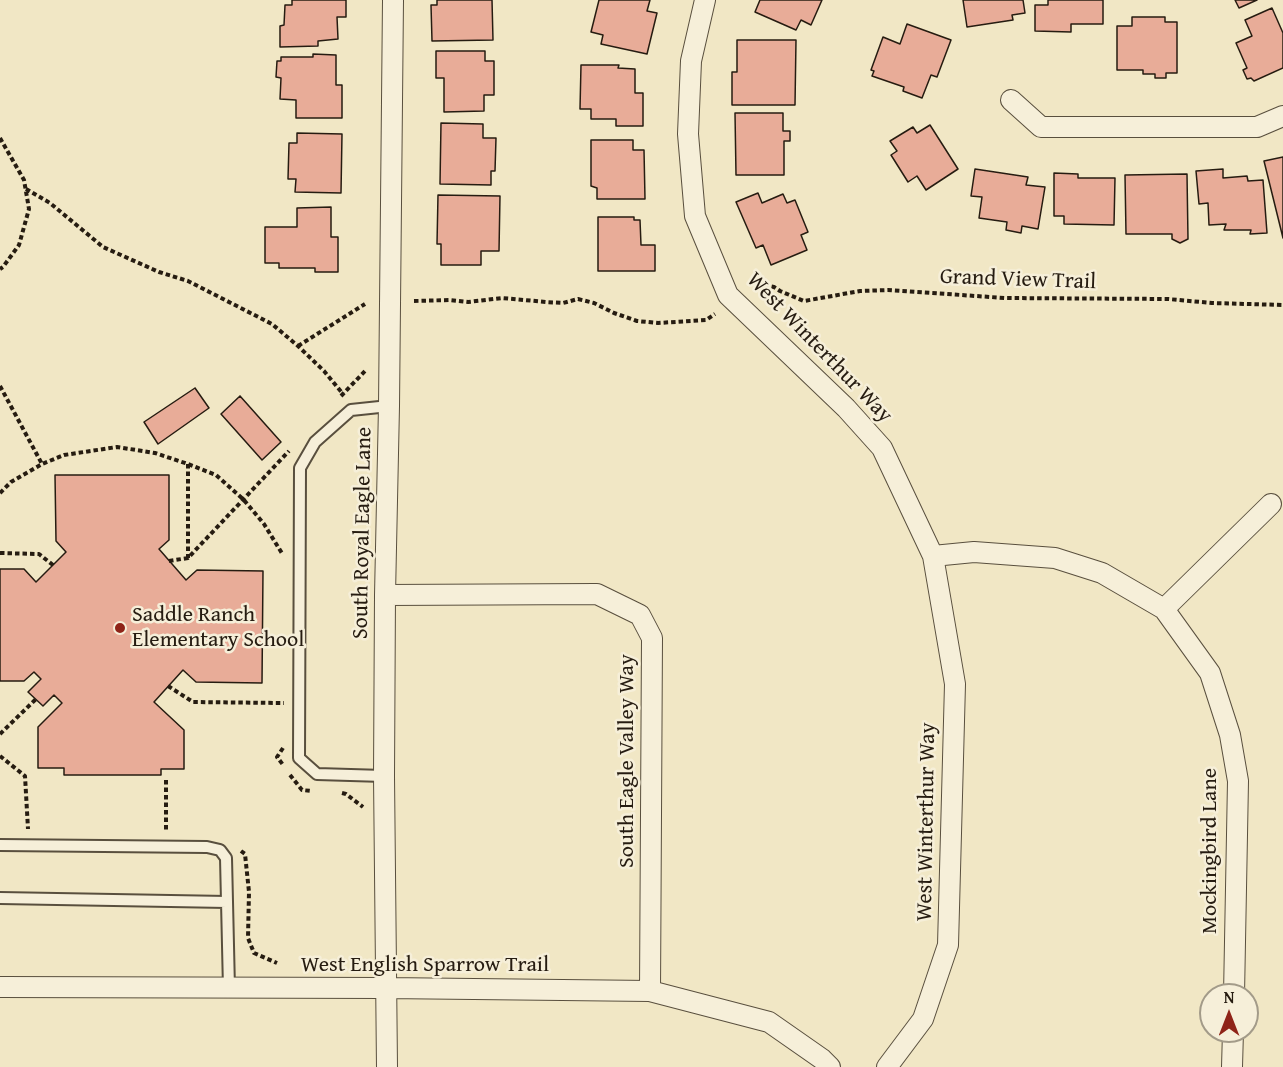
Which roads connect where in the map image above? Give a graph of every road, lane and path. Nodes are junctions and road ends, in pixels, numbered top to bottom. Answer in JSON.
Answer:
{"nodes":[{"id":1,"x":393,"y":0,"type":"edge"},
{"id":2,"x":705,"y":0,"type":"edge"},
{"id":3,"x":1011,"y":100,"type":"dead end"},
{"id":4,"x":1283,"y":116,"type":"edge"},
{"id":5,"x":0,"y":138,"type":"edge"},
{"id":6,"x":26,"y":189,"type":"junction"},
{"id":7,"x":0,"y":269,"type":"edge"},
{"id":8,"x":757,"y":285,"type":"dead end"},
{"id":9,"x":414,"y":301,"type":"dead end"},
{"id":10,"x":365,"y":304,"type":"dead end"},
{"id":11,"x":1283,"y":305,"type":"edge"},
{"id":12,"x":714,"y":314,"type":"dead end"},
{"id":13,"x":298,"y":346,"type":"junction"},
{"id":14,"x":366,"y":370,"type":"dead end"},
{"id":15,"x":0,"y":386,"type":"edge"},
{"id":16,"x":343,"y":394,"type":"junction"},
{"id":17,"x":336,"y":402,"type":"dead end"},
{"id":18,"x":389,"y":406,"type":"junction"},
{"id":19,"x":292,"y":448,"type":"dead end"},
{"id":20,"x":42,"y":464,"type":"junction"},
{"id":21,"x":188,"y":464,"type":"junction"},
{"id":22,"x":0,"y":493,"type":"edge"},
{"id":23,"x":243,"y":500,"type":"junction"},
{"id":24,"x":1271,"y":504,"type":"dead end"},
{"id":25,"x":0,"y":553,"type":"edge"},
{"id":26,"x":933,"y":556,"type":"junction"},
{"id":27,"x":188,"y":558,"type":"junction"},
{"id":28,"x":285,"y":558,"type":"dead end"},
{"id":29,"x":169,"y":561,"type":"dead end"},
{"id":30,"x":53,"y":564,"type":"dead end"},
{"id":31,"x":385,"y":595,"type":"junction"},
{"id":32,"x":1164,"y":609,"type":"junction"},
{"id":33,"x":168,"y":686,"type":"dead end"},
{"id":34,"x":36,"y":699,"type":"dead end"},
{"id":35,"x":285,"y":703,"type":"dead end"},
{"id":36,"x":0,"y":734,"type":"edge"},
{"id":37,"x":0,"y":756,"type":"edge"},
{"id":38,"x":384,"y":776,"type":"junction"},
{"id":39,"x":166,"y":780,"type":"dead end"},
{"id":40,"x":28,"y":829,"type":"dead end"},
{"id":41,"x":166,"y":832,"type":"dead end"},
{"id":42,"x":0,"y":845,"type":"edge"},
{"id":43,"x":0,"y":898,"type":"edge"},
{"id":44,"x":227,"y":902,"type":"junction"},
{"id":45,"x":1234,"y":983,"type":"edge"},
{"id":46,"x":0,"y":987,"type":"edge"},
{"id":47,"x":386,"y":988,"type":"junction"},
{"id":48,"x":229,"y":989,"type":"junction"},
{"id":49,"x":650,"y":991,"type":"junction"},
{"id":50,"x":1233,"y":1043,"type":"edge"},
{"id":51,"x":387,"y":1067,"type":"edge"},
{"id":52,"x":830,"y":1067,"type":"edge"},
{"id":53,"x":887,"y":1067,"type":"edge"},
{"id":54,"x":1232,"y":1067,"type":"edge"}],
"edges":[{"from":1,"to":18,"type":"street","name":"South Royal Eagle Lane"},
{"from":2,"to":26,"type":"street","name":"West Winterthur Way"},
{"from":3,"to":4,"type":"street"},
{"from":5,"to":6,"type":"path"},
{"from":6,"to":7,"type":"path"},
{"from":6,"to":13,"type":"path"},
{"from":8,"to":11,"type":"path","name":"Grand View Trail"},
{"from":9,"to":12,"type":"path"},
{"from":10,"to":13,"type":"path"},
{"from":13,"to":16,"type":"path"},
{"from":14,"to":16,"type":"path"},
{"from":15,"to":20,"type":"path"},
{"from":16,"to":17,"type":"path"},
{"from":18,"to":31,"type":"street","name":"South Royal Eagle Lane"},
{"from":18,"to":38,"type":"lane"},
{"from":19,"to":23,"type":"path"},
{"from":20,"to":21,"type":"path"},
{"from":20,"to":22,"type":"path"},
{"from":21,"to":23,"type":"path"},
{"from":21,"to":27,"type":"path"},
{"from":23,"to":27,"type":"path"},
{"from":23,"to":28,"type":"path"},
{"from":24,"to":32,"type":"street"},
{"from":25,"to":30,"type":"path"},
{"from":26,"to":32,"type":"street","name":"Mockingbird Lane"},
{"from":26,"to":53,"type":"street","name":"West Winterthur Way"},
{"from":27,"to":29,"type":"path"},
{"from":31,"to":38,"type":"street","name":"South Royal Eagle Lane"},
{"from":31,"to":49,"type":"street","name":"South Eagle Valley Way"},
{"from":32,"to":45,"type":"street","name":"Mockingbird Lane"},
{"from":33,"to":35,"type":"path"},
{"from":34,"to":36,"type":"path"},
{"from":37,"to":40,"type":"path"},
{"from":38,"to":47,"type":"street","name":"South Royal Eagle Lane"},
{"from":39,"to":41,"type":"path"},
{"from":42,"to":44,"type":"lane"},
{"from":43,"to":44,"type":"lane"},
{"from":44,"to":48,"type":"lane"},
{"from":46,"to":48,"type":"street","name":"West English Sparrow Trail"},
{"from":47,"to":48,"type":"street","name":"West English Sparrow Trail"},
{"from":47,"to":49,"type":"street","name":"West English Sparrow Trail"},
{"from":47,"to":51,"type":"street","name":"South Royal Eagle Lane"},
{"from":49,"to":52,"type":"street","name":"West English Sparrow Trail"},
{"from":50,"to":54,"type":"street"}]}
